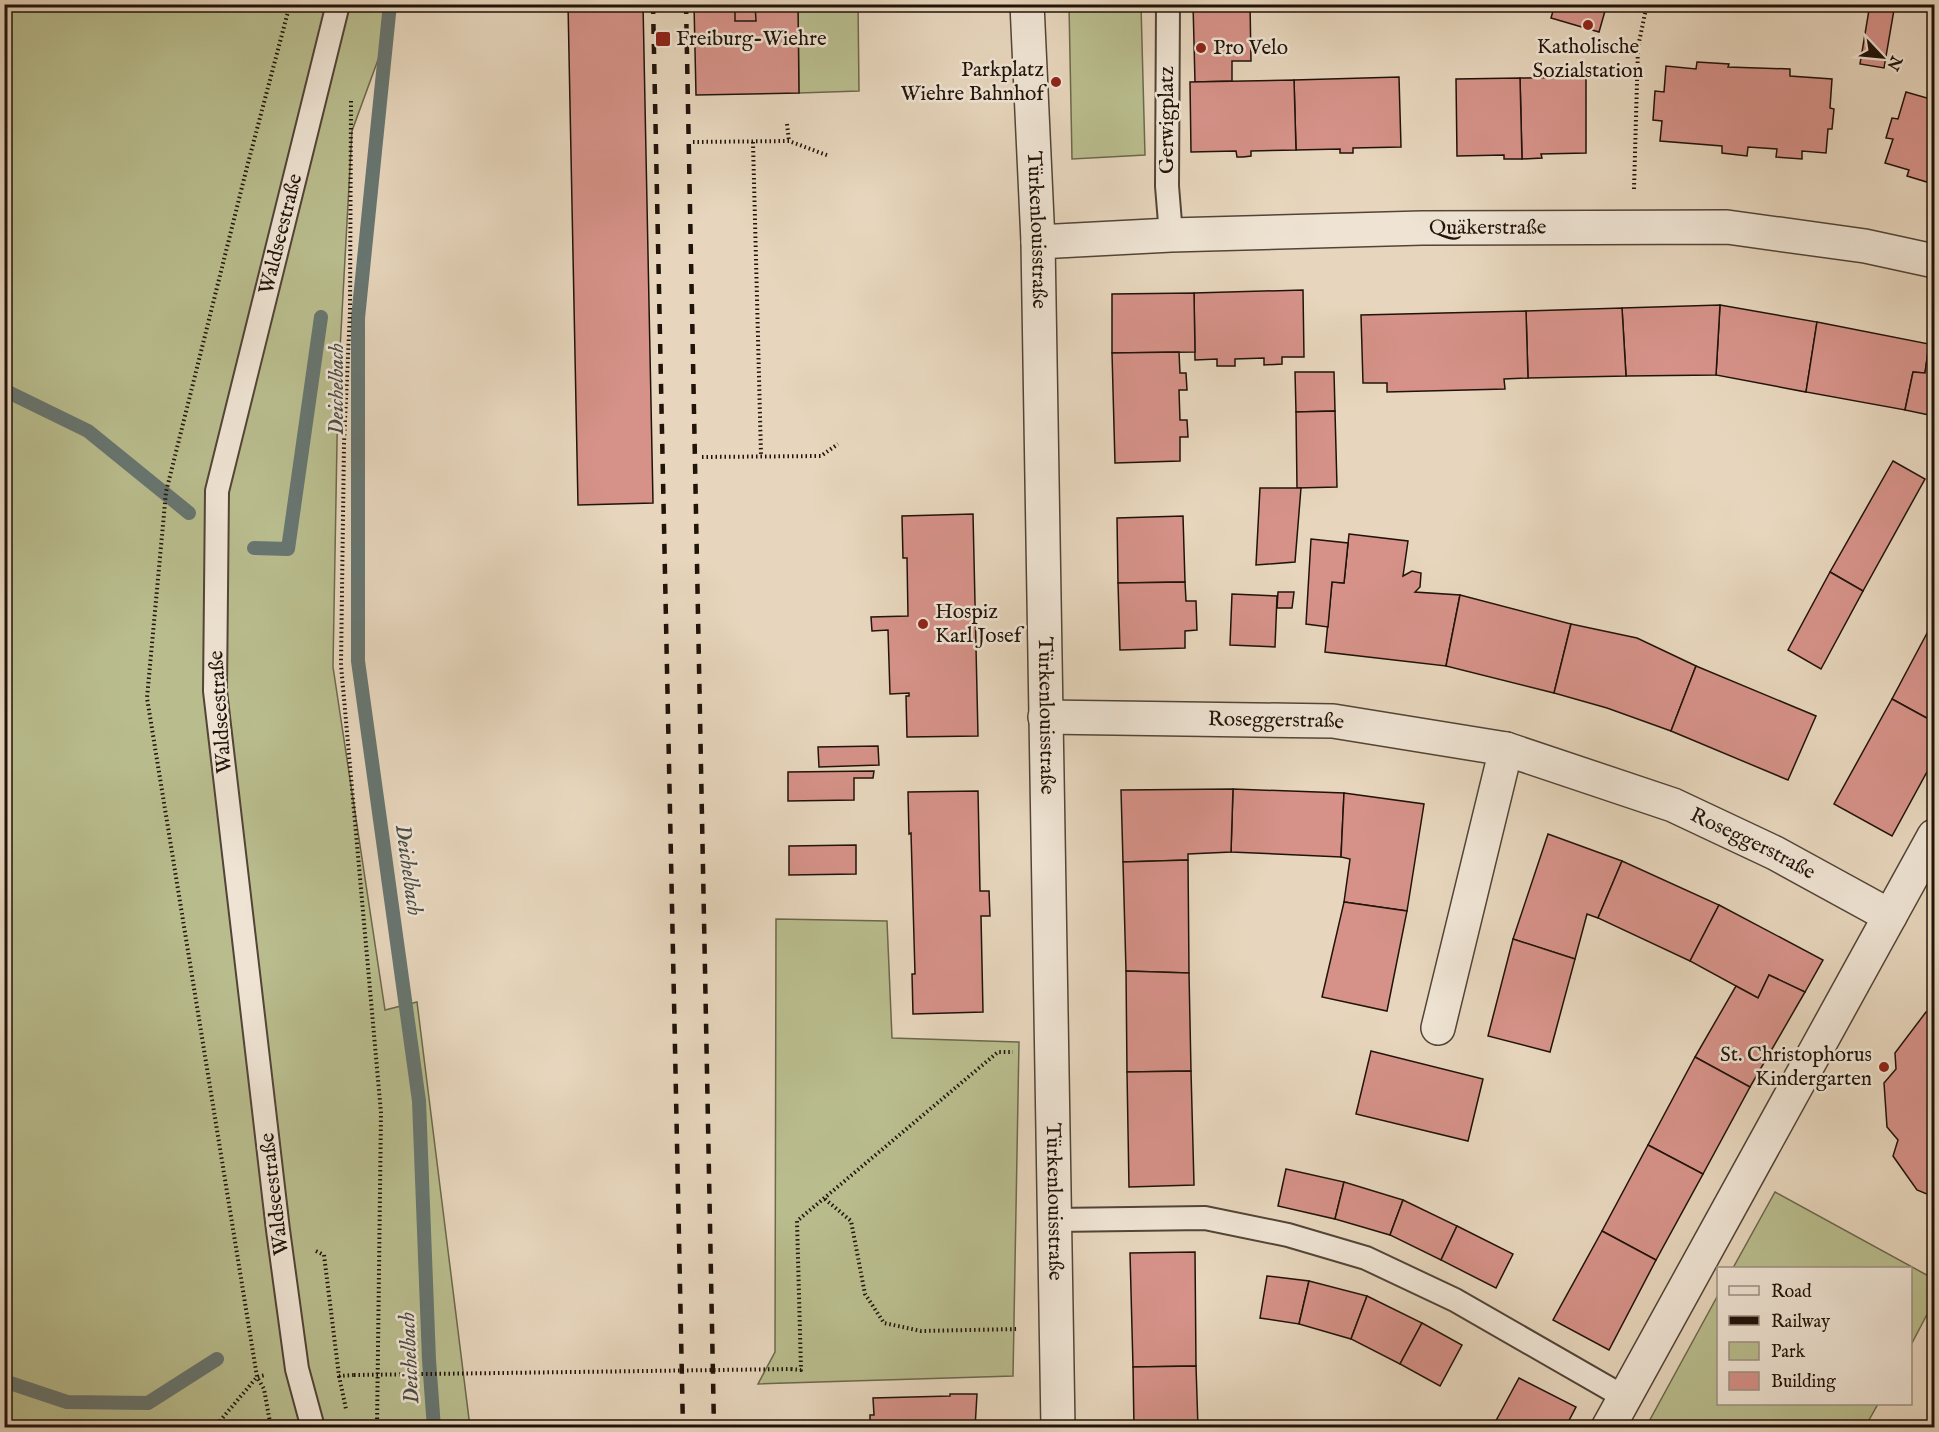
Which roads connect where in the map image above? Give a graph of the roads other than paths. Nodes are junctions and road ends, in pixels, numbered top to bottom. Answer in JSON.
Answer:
{"nodes":[{"id":1,"x":338,"y":4,"type":"edge"},
{"id":2,"x":1027,"y":4,"type":"edge"},
{"id":3,"x":1168,"y":4,"type":"edge"},
{"id":4,"x":1171,"y":235,"type":"junction"},
{"id":5,"x":1038,"y":242,"type":"junction"},
{"id":6,"x":1935,"y":261,"type":"edge"},
{"id":7,"x":1045,"y":717,"type":"junction"},
{"id":8,"x":1506,"y":749,"type":"junction"},
{"id":9,"x":1935,"y":836,"type":"edge"},
{"id":10,"x":1890,"y":916,"type":"junction"},
{"id":11,"x":1438,"y":1028,"type":"dead end"},
{"id":12,"x":1055,"y":1220,"type":"junction"},
{"id":13,"x":1624,"y":1396,"type":"junction"},
{"id":14,"x":313,"y":1428,"type":"edge"},
{"id":15,"x":1058,"y":1428,"type":"edge"},
{"id":16,"x":1608,"y":1428,"type":"edge"}],
"edges":[{"from":1,"to":14,"type":"lane","name":"Waldseestraße"},
{"from":2,"to":5,"type":"street","name":"Türkenlouisstraße"},
{"from":3,"to":4,"type":"lane","name":"Gerwigplatz"},
{"from":4,"to":5,"type":"street","name":"Quäkerstraße"},
{"from":4,"to":6,"type":"street","name":"Quäkerstraße"},
{"from":5,"to":7,"type":"street","name":"Türkenlouisstraße"},
{"from":7,"to":8,"type":"street","name":"Roseggerstraße"},
{"from":7,"to":12,"type":"street","name":"Türkenlouisstraße"},
{"from":8,"to":10,"type":"street","name":"Roseggerstraße"},
{"from":8,"to":11,"type":"street"},
{"from":9,"to":10,"type":"street"},
{"from":10,"to":13,"type":"street"},
{"from":12,"to":13,"type":"lane"},
{"from":12,"to":15,"type":"street","name":"Türkenlouisstraße"},
{"from":13,"to":16,"type":"street"}]}
